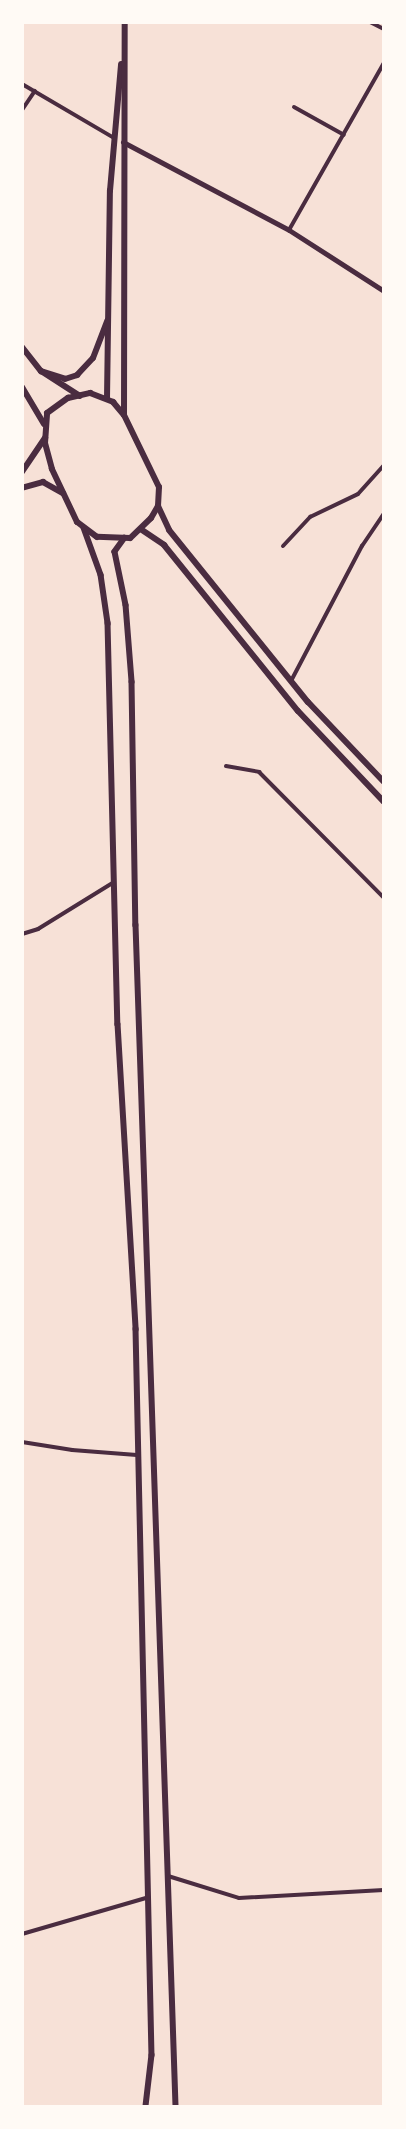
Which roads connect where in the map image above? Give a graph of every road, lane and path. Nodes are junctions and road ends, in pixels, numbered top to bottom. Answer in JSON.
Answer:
{"nodes":[{"id":1,"x":125,"y":22,"type":"edge"},
{"id":2,"x":370,"y":22,"type":"edge"},
{"id":3,"x":384,"y":29,"type":"edge"},
{"id":4,"x":384,"y":63,"type":"edge"},
{"id":5,"x":22,"y":84,"type":"edge"},
{"id":6,"x":35,"y":91,"type":"junction"},
{"id":7,"x":294,"y":108,"type":"dead end"},
{"id":8,"x":22,"y":110,"type":"edge"},
{"id":9,"x":344,"y":135,"type":"junction"},
{"id":10,"x":114,"y":138,"type":"junction"},
{"id":11,"x":124,"y":142,"type":"junction"},
{"id":12,"x":288,"y":230,"type":"junction"},
{"id":13,"x":384,"y":291,"type":"edge"},
{"id":14,"x":107,"y":321,"type":"junction"},
{"id":15,"x":22,"y":347,"type":"edge"},
{"id":16,"x":41,"y":371,"type":"junction"},
{"id":17,"x":22,"y":386,"type":"edge"},
{"id":18,"x":80,"y":396,"type":"junction"},
{"id":19,"x":107,"y":399,"type":"junction"},
{"id":20,"x":124,"y":415,"type":"junction"},
{"id":21,"x":44,"y":424,"type":"junction"},
{"id":22,"x":45,"y":438,"type":"junction"},
{"id":23,"x":384,"y":465,"type":"edge"},
{"id":24,"x":22,"y":472,"type":"edge"},
{"id":25,"x":22,"y":488,"type":"edge"},
{"id":26,"x":63,"y":493,"type":"junction"},
{"id":27,"x":158,"y":506,"type":"junction"},
{"id":28,"x":383,"y":514,"type":"edge"},
{"id":29,"x":84,"y":528,"type":"junction"},
{"id":30,"x":142,"y":530,"type":"junction"},
{"id":31,"x":125,"y":538,"type":"junction"},
{"id":32,"x":283,"y":546,"type":"dead end"},
{"id":33,"x":291,"y":681,"type":"junction"},
{"id":34,"x":226,"y":766,"type":"dead end"},
{"id":35,"x":384,"y":782,"type":"edge"},
{"id":36,"x":384,"y":802,"type":"edge"},
{"id":37,"x":114,"y":882,"type":"junction"},
{"id":38,"x":384,"y":898,"type":"edge"},
{"id":39,"x":23,"y":935,"type":"edge"},
{"id":40,"x":22,"y":1442,"type":"edge"},
{"id":41,"x":137,"y":1455,"type":"junction"},
{"id":42,"x":168,"y":1876,"type":"junction"},
{"id":43,"x":384,"y":1890,"type":"edge"},
{"id":44,"x":146,"y":1898,"type":"junction"},
{"id":45,"x":22,"y":1934,"type":"edge"},
{"id":46,"x":146,"y":2106,"type":"edge"},
{"id":47,"x":176,"y":2106,"type":"edge"}],
"edges":[{"from":1,"to":10,"type":"main road"},
{"from":1,"to":11,"type":"main road"},
{"from":2,"to":3,"type":"street"},
{"from":4,"to":9,"type":"street"},
{"from":5,"to":6,"type":"street"},
{"from":6,"to":8,"type":"street"},
{"from":6,"to":10,"type":"street"},
{"from":7,"to":9,"type":"street"},
{"from":9,"to":12,"type":"street"},
{"from":10,"to":14,"type":"main road"},
{"from":11,"to":12,"type":"street"},
{"from":11,"to":20,"type":"main road"},
{"from":12,"to":13,"type":"street"},
{"from":14,"to":16,"type":"main road"},
{"from":14,"to":19,"type":"main road"},
{"from":15,"to":16,"type":"main road"},
{"from":16,"to":18,"type":"main road"},
{"from":17,"to":21,"type":"main road"},
{"from":18,"to":19,"type":"main road"},
{"from":18,"to":21,"type":"main road"},
{"from":19,"to":20,"type":"main road"},
{"from":20,"to":27,"type":"main road"},
{"from":21,"to":22,"type":"main road"},
{"from":22,"to":24,"type":"main road"},
{"from":22,"to":26,"type":"main road"},
{"from":23,"to":32,"type":"street"},
{"from":25,"to":26,"type":"main road"},
{"from":26,"to":29,"type":"main road"},
{"from":27,"to":30,"type":"main road"},
{"from":27,"to":33,"type":"main road"},
{"from":28,"to":33,"type":"street"},
{"from":29,"to":31,"type":"main road"},
{"from":29,"to":37,"type":"main road"},
{"from":30,"to":31,"type":"main road"},
{"from":30,"to":36,"type":"main road"},
{"from":31,"to":42,"type":"main road"},
{"from":33,"to":35,"type":"main road"},
{"from":34,"to":38,"type":"street"},
{"from":37,"to":39,"type":"street"},
{"from":37,"to":41,"type":"main road"},
{"from":40,"to":41,"type":"street"},
{"from":41,"to":44,"type":"main road"},
{"from":42,"to":43,"type":"street"},
{"from":42,"to":47,"type":"main road"},
{"from":44,"to":45,"type":"street"},
{"from":44,"to":46,"type":"main road"}]}
